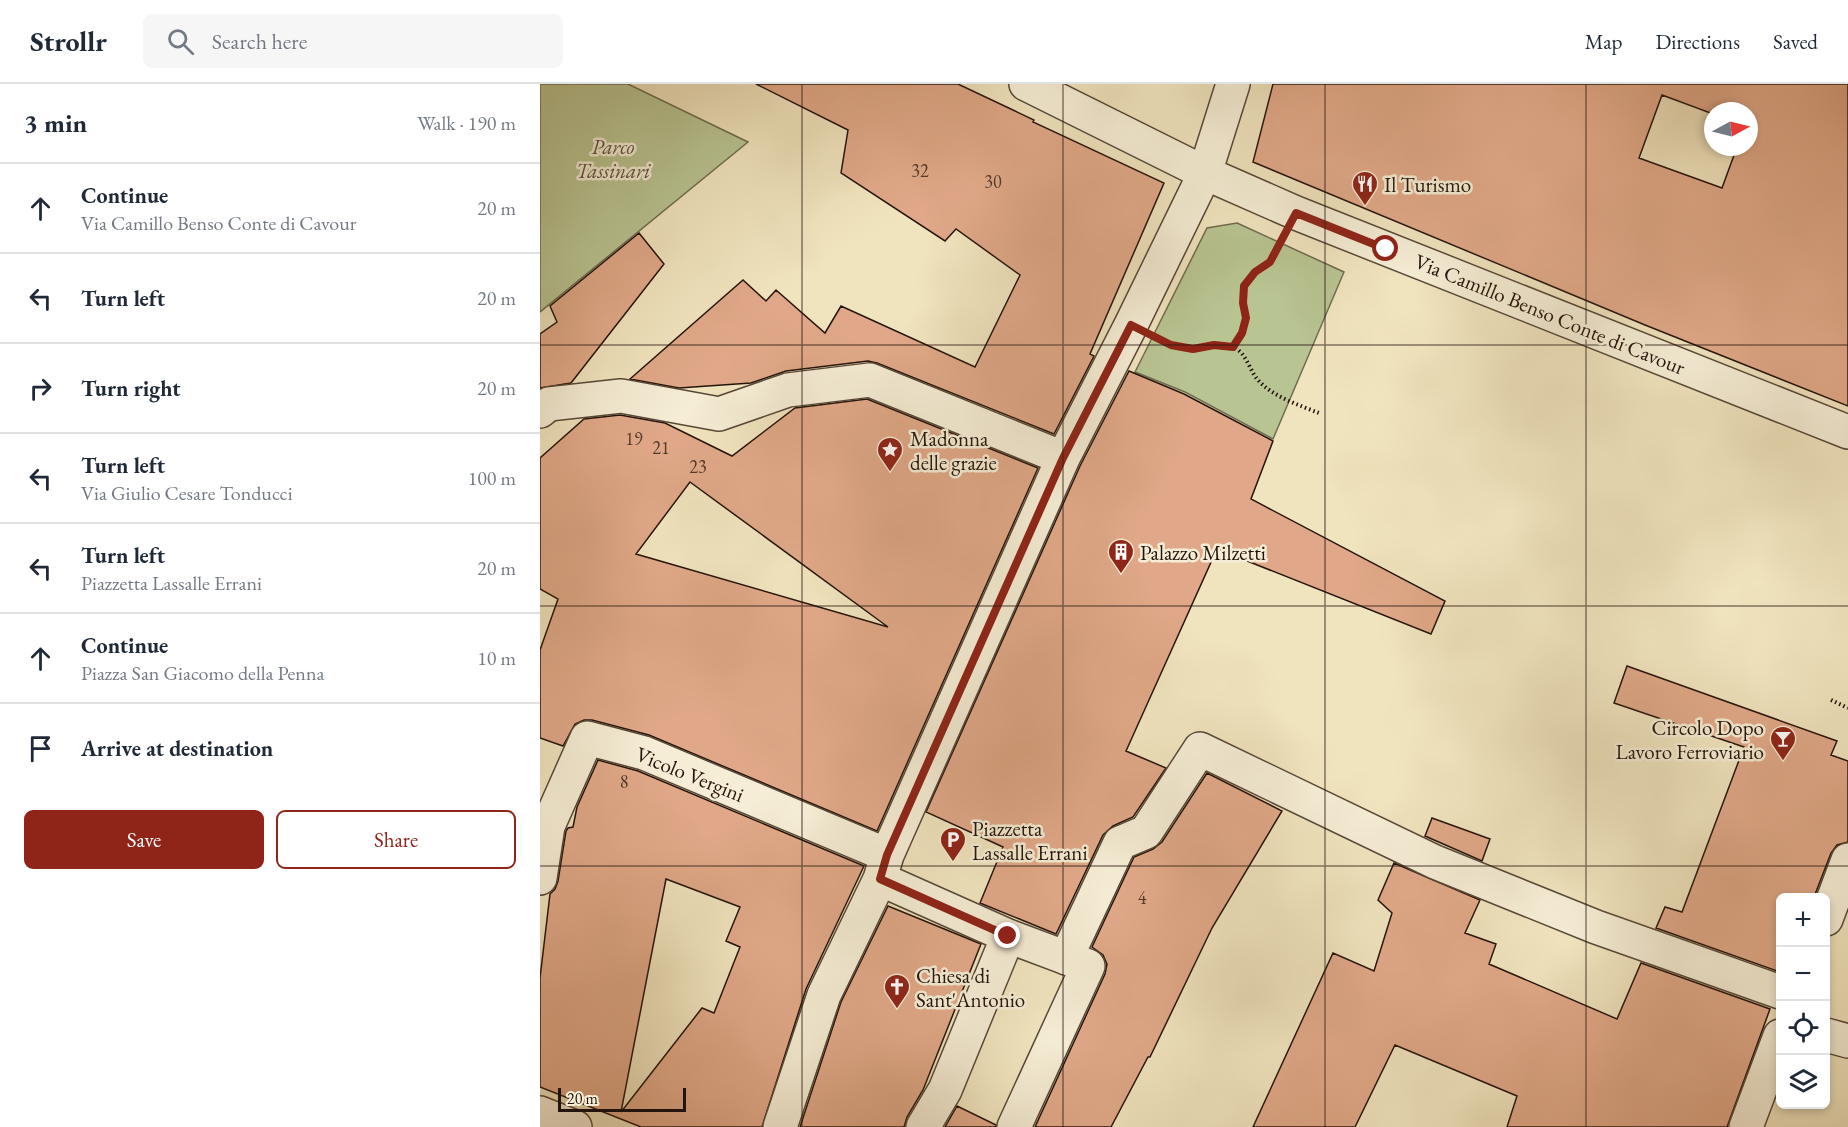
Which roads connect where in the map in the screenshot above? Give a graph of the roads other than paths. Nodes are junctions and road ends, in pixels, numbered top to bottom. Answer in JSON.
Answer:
{"nodes":[{"id":1,"x":1026,"y":84,"type":"edge"},
{"id":2,"x":1233,"y":84,"type":"edge"},
{"id":3,"x":1205,"y":172,"type":"junction"},
{"id":4,"x":540,"y":411,"type":"edge"},
{"id":5,"x":1848,"y":432,"type":"edge"},
{"id":6,"x":1063,"y":458,"type":"junction"},
{"id":7,"x":544,"y":824,"type":"edge"},
{"id":8,"x":1848,"y":860,"type":"edge"},
{"id":9,"x":884,"y":867,"type":"junction"},
{"id":10,"x":540,"y":878,"type":"edge"},
{"id":11,"x":1830,"y":908,"type":"edge"},
{"id":12,"x":1008,"y":936,"type":"junction"},
{"id":13,"x":1066,"y":958,"type":"junction"},
{"id":14,"x":1776,"y":991,"type":"edge"},
{"id":15,"x":1830,"y":1036,"type":"edge"},
{"id":16,"x":1848,"y":1041,"type":"edge"},
{"id":17,"x":1776,"y":1047,"type":"edge"},
{"id":18,"x":540,"y":1113,"type":"edge"},
{"id":19,"x":575,"y":1127,"type":"edge"},
{"id":20,"x":780,"y":1127,"type":"edge"},
{"id":21,"x":922,"y":1127,"type":"edge"},
{"id":22,"x":1014,"y":1127,"type":"edge"},
{"id":23,"x":1746,"y":1127,"type":"edge"}],
"edges":[{"from":1,"to":3,"type":"street","name":"Via Camillo Benso Conte di Cavour"},
{"from":2,"to":3,"type":"street"},
{"from":3,"to":5,"type":"street","name":"Via Camillo Benso Conte di Cavour"},
{"from":3,"to":6,"type":"street"},
{"from":4,"to":6,"type":"street"},
{"from":6,"to":9,"type":"street"},
{"from":7,"to":9,"type":"street","name":"Vicolo Vergini"},
{"from":7,"to":10,"type":"street"},
{"from":8,"to":11,"type":"street"},
{"from":9,"to":12,"type":"street"},
{"from":9,"to":20,"type":"street"},
{"from":12,"to":13,"type":"street"},
{"from":12,"to":21,"type":"street"},
{"from":13,"to":14,"type":"street"},
{"from":13,"to":22,"type":"street"},
{"from":15,"to":16,"type":"street"},
{"from":17,"to":23,"type":"street"},
{"from":18,"to":19,"type":"street"}]}
